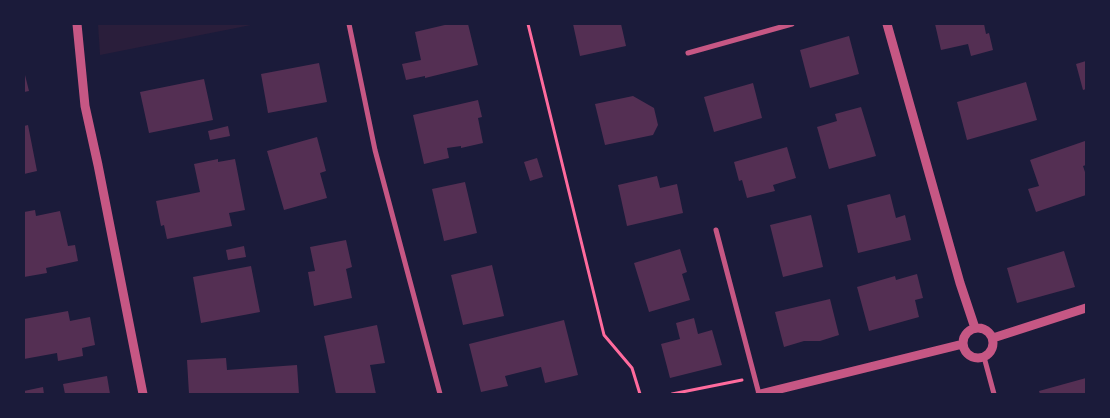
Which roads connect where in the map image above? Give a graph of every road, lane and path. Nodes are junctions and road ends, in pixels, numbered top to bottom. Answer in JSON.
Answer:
{"nodes":[{"id":1,"x":77,"y":24,"type":"edge"},
{"id":2,"x":349,"y":24,"type":"edge"},
{"id":3,"x":528,"y":24,"type":"edge"},
{"id":4,"x":792,"y":24,"type":"edge"},
{"id":5,"x":887,"y":24,"type":"edge"},
{"id":6,"x":688,"y":53,"type":"dead end"},
{"id":7,"x":716,"y":230,"type":"dead end"},
{"id":8,"x":1086,"y":308,"type":"edge"},
{"id":9,"x":975,"y":328,"type":"junction"},
{"id":10,"x":993,"y":338,"type":"junction"},
{"id":11,"x":963,"y":344,"type":"junction"},
{"id":12,"x":984,"y":357,"type":"junction"},
{"id":13,"x":754,"y":377,"type":"junction"},
{"id":14,"x":143,"y":394,"type":"edge"},
{"id":15,"x":440,"y":394,"type":"edge"},
{"id":16,"x":640,"y":394,"type":"edge"},
{"id":17,"x":672,"y":394,"type":"edge"},
{"id":18,"x":759,"y":394,"type":"edge"},
{"id":19,"x":994,"y":394,"type":"edge"}],
"edges":[{"from":1,"to":14,"type":"street"},
{"from":2,"to":15,"type":"street"},
{"from":3,"to":16,"type":"path"},
{"from":4,"to":6,"type":"street"},
{"from":5,"to":9,"type":"street"},
{"from":7,"to":13,"type":"street"},
{"from":8,"to":10,"type":"street"},
{"from":9,"to":10,"type":"street"},
{"from":9,"to":11,"type":"street"},
{"from":10,"to":12,"type":"street"},
{"from":11,"to":12,"type":"street"},
{"from":11,"to":18,"type":"street"},
{"from":12,"to":19,"type":"street"},
{"from":13,"to":17,"type":"path"},
{"from":13,"to":18,"type":"street"}]}
